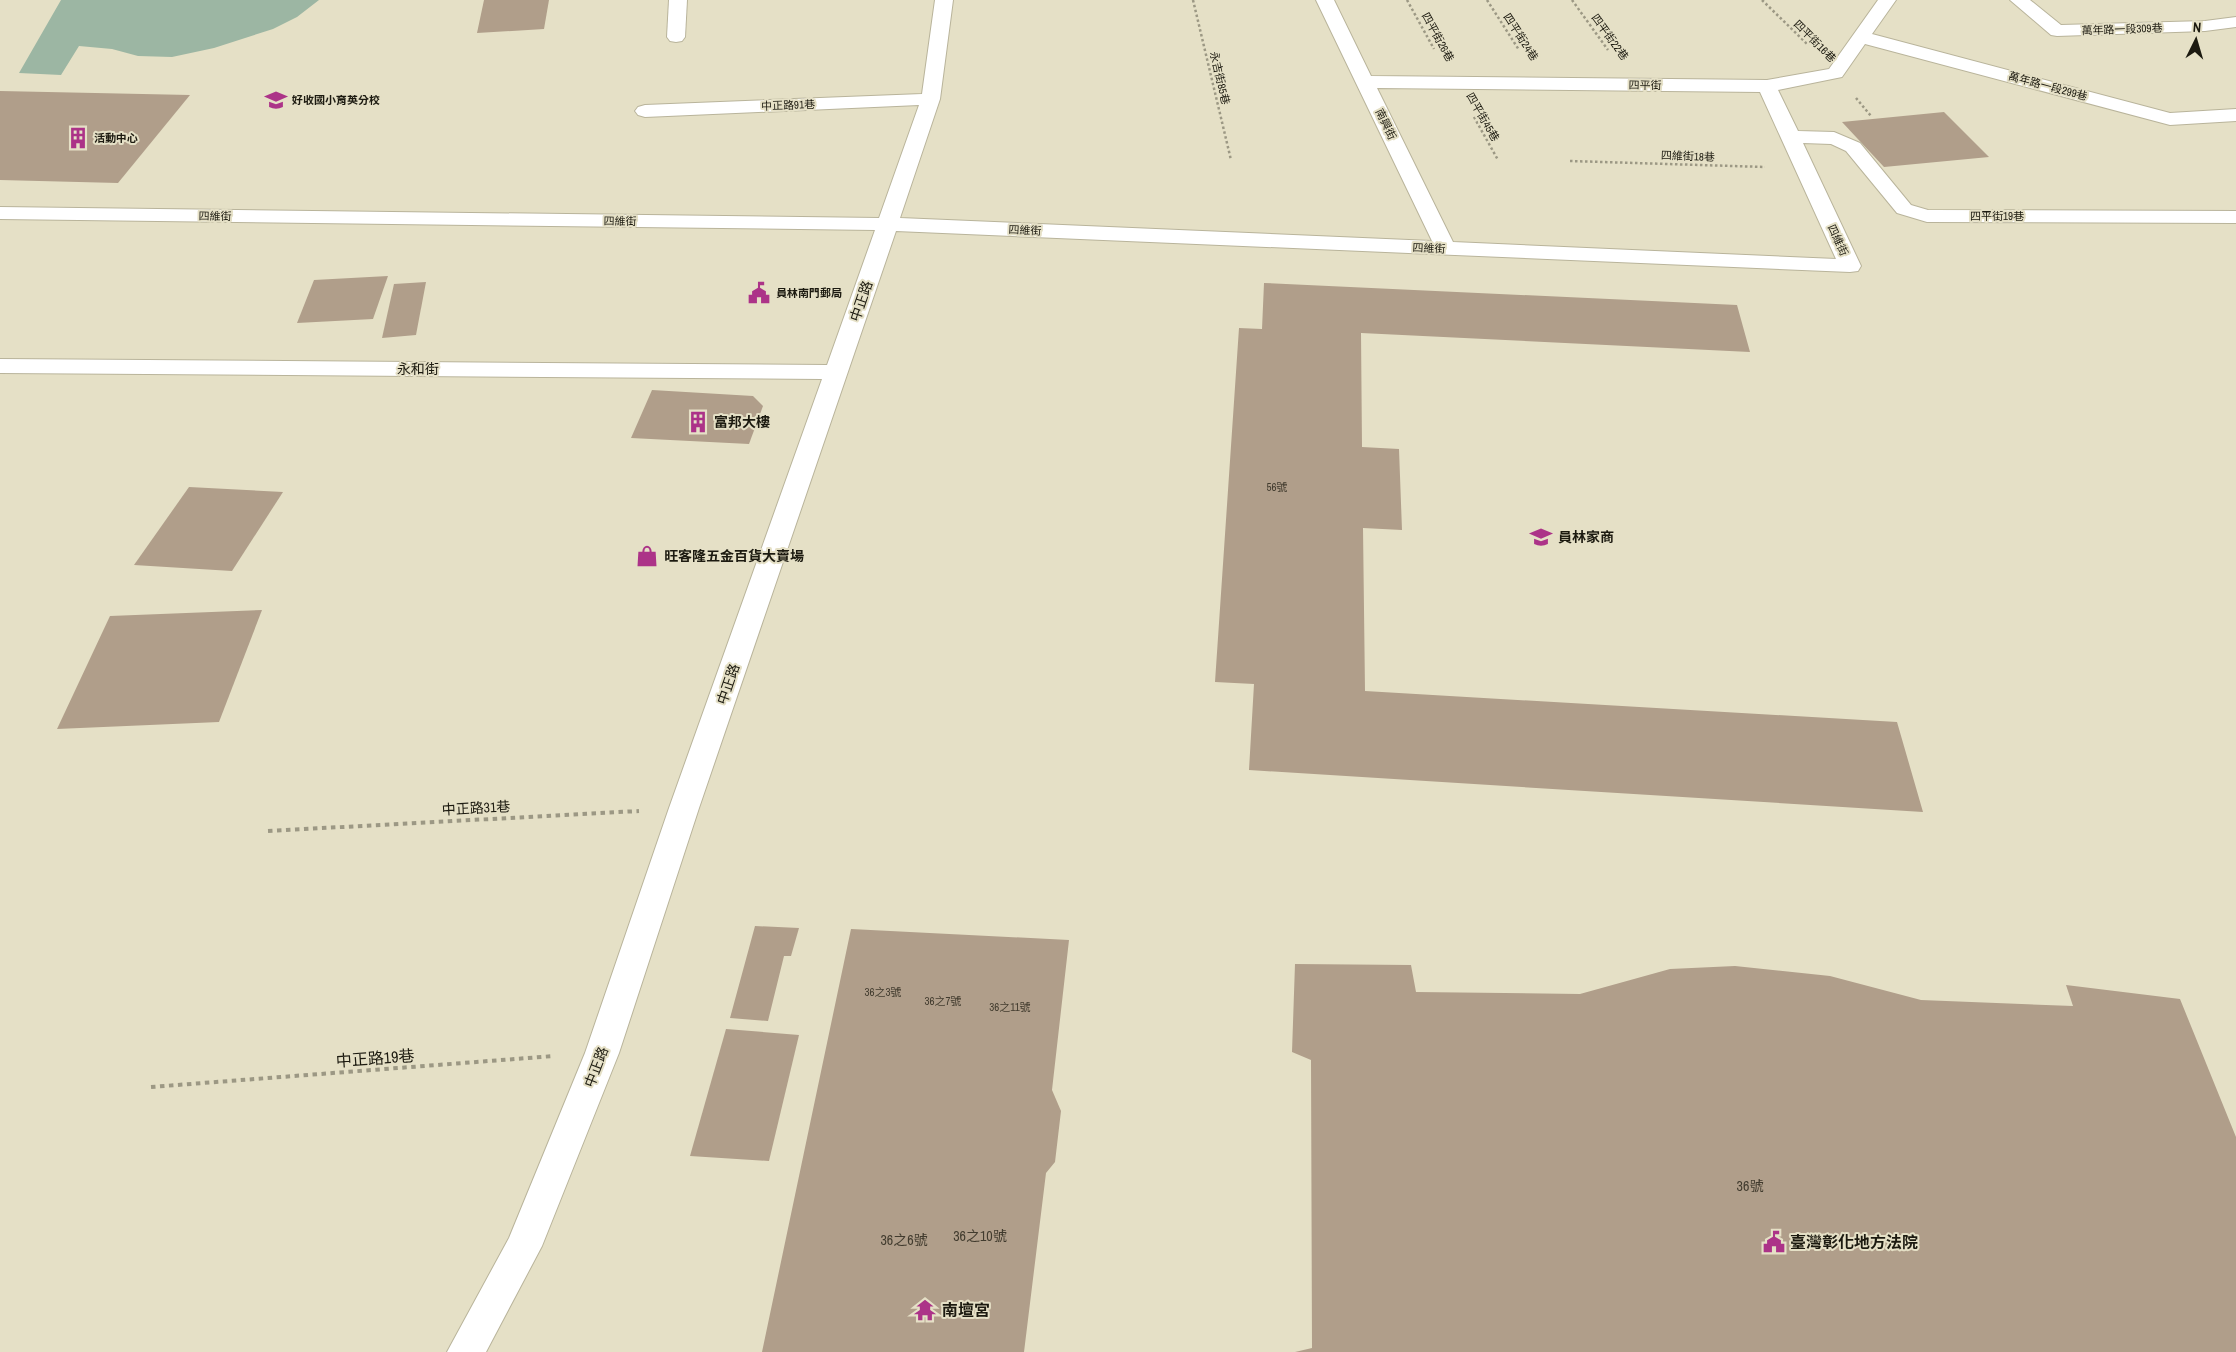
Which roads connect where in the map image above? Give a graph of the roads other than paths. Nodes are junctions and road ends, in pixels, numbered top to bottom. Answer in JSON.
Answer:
{"nodes":[{"id":1,"x":678,"y":0,"type":"edge"},
{"id":2,"x":944,"y":0,"type":"edge"},
{"id":3,"x":1325,"y":0,"type":"edge"},
{"id":4,"x":1887,"y":0,"type":"edge"},
{"id":5,"x":2019,"y":0,"type":"edge"},
{"id":6,"x":2236,"y":22,"type":"edge"},
{"id":7,"x":676,"y":37,"type":"dead end"},
{"id":8,"x":1862,"y":37,"type":"junction"},
{"id":9,"x":1365,"y":82,"type":"junction"},
{"id":10,"x":1767,"y":86,"type":"junction"},
{"id":11,"x":931,"y":99,"type":"junction"},
{"id":12,"x":645,"y":112,"type":"dead end"},
{"id":13,"x":2236,"y":115,"type":"edge"},
{"id":14,"x":1790,"y":137,"type":"junction"},
{"id":15,"x":0,"y":213,"type":"edge"},
{"id":16,"x":2236,"y":216,"type":"edge"},
{"id":17,"x":887,"y":224,"type":"junction"},
{"id":18,"x":1446,"y":249,"type":"junction"},
{"id":19,"x":0,"y":366,"type":"edge"},
{"id":20,"x":837,"y":372,"type":"junction"},
{"id":21,"x":466,"y":1352,"type":"edge"}],
"edges":[{"from":1,"to":7,"type":"street"},
{"from":2,"to":11,"type":"street","name":"中正路"},
{"from":3,"to":9,"type":"street","name":"南興街"},
{"from":4,"to":8,"type":"street"},
{"from":5,"to":6,"type":"street","name":"萬年路一段309巷"},
{"from":8,"to":10,"type":"street","name":"四平街"},
{"from":8,"to":13,"type":"street","name":"萬年路一段299巷"},
{"from":9,"to":10,"type":"street","name":"四平街"},
{"from":9,"to":18,"type":"street","name":"南興街"},
{"from":10,"to":14,"type":"street","name":"四維街"},
{"from":11,"to":12,"type":"street","name":"中正路91巷"},
{"from":11,"to":17,"type":"street","name":"中正路"},
{"from":14,"to":16,"type":"street","name":"四平街19巷"},
{"from":14,"to":18,"type":"street","name":"四維街"},
{"from":15,"to":17,"type":"street","name":"四維街"},
{"from":17,"to":18,"type":"street","name":"四維街"},
{"from":17,"to":20,"type":"street","name":"中正路"},
{"from":19,"to":20,"type":"street","name":"永和街"},
{"from":20,"to":21,"type":"street","name":"中正路"}]}
